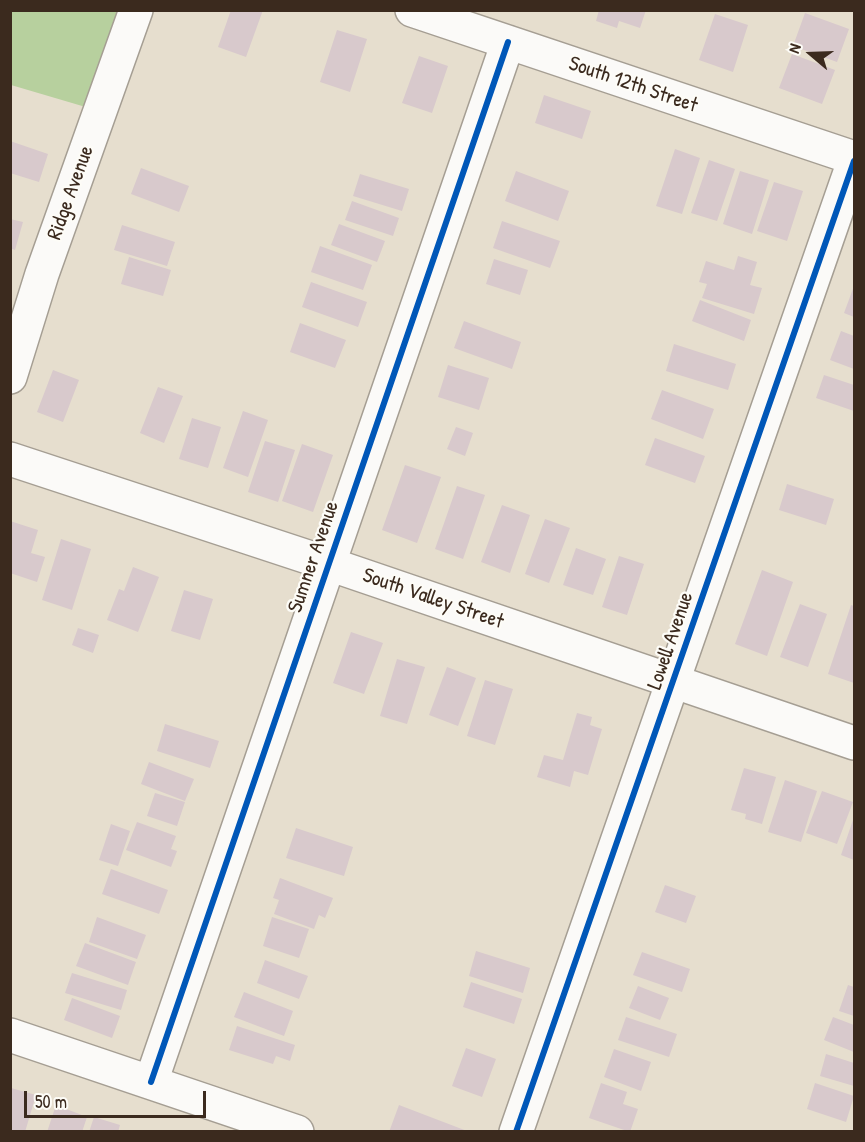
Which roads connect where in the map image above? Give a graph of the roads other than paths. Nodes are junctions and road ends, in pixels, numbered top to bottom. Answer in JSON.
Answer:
{"nodes":[{"id":1,"x":136,"y":10,"type":"edge"},
{"id":2,"x":412,"y":10,"type":"edge"},
{"id":3,"x":508,"y":42,"type":"junction"},
{"id":4,"x":855,"y":160,"type":"edge"},
{"id":5,"x":10,"y":377,"type":"edge"},
{"id":6,"x":10,"y":459,"type":"edge"},
{"id":7,"x":329,"y":564,"type":"junction"},
{"id":8,"x":674,"y":682,"type":"junction"},
{"id":9,"x":855,"y":743,"type":"edge"},
{"id":10,"x":10,"y":1035,"type":"edge"},
{"id":11,"x":151,"y":1082,"type":"junction"},
{"id":12,"x":297,"y":1131,"type":"edge"},
{"id":13,"x":516,"y":1131,"type":"edge"}],
"edges":[{"from":1,"to":5,"type":"street","name":"Ridge Avenue"},
{"from":2,"to":3,"type":"street","name":"South 12th Street"},
{"from":3,"to":4,"type":"street","name":"South 12th Street"},
{"from":3,"to":7,"type":"street","name":"Sumner Avenue"},
{"from":4,"to":8,"type":"street","name":"Lowell Avenue"},
{"from":6,"to":7,"type":"street","name":"South Valley Street"},
{"from":7,"to":8,"type":"street","name":"South Valley Street"},
{"from":7,"to":11,"type":"street","name":"Sumner Avenue"},
{"from":8,"to":9,"type":"street","name":"South Valley Street"},
{"from":8,"to":13,"type":"street","name":"Lowell Avenue"},
{"from":10,"to":11,"type":"street"},
{"from":11,"to":12,"type":"street"}]}
